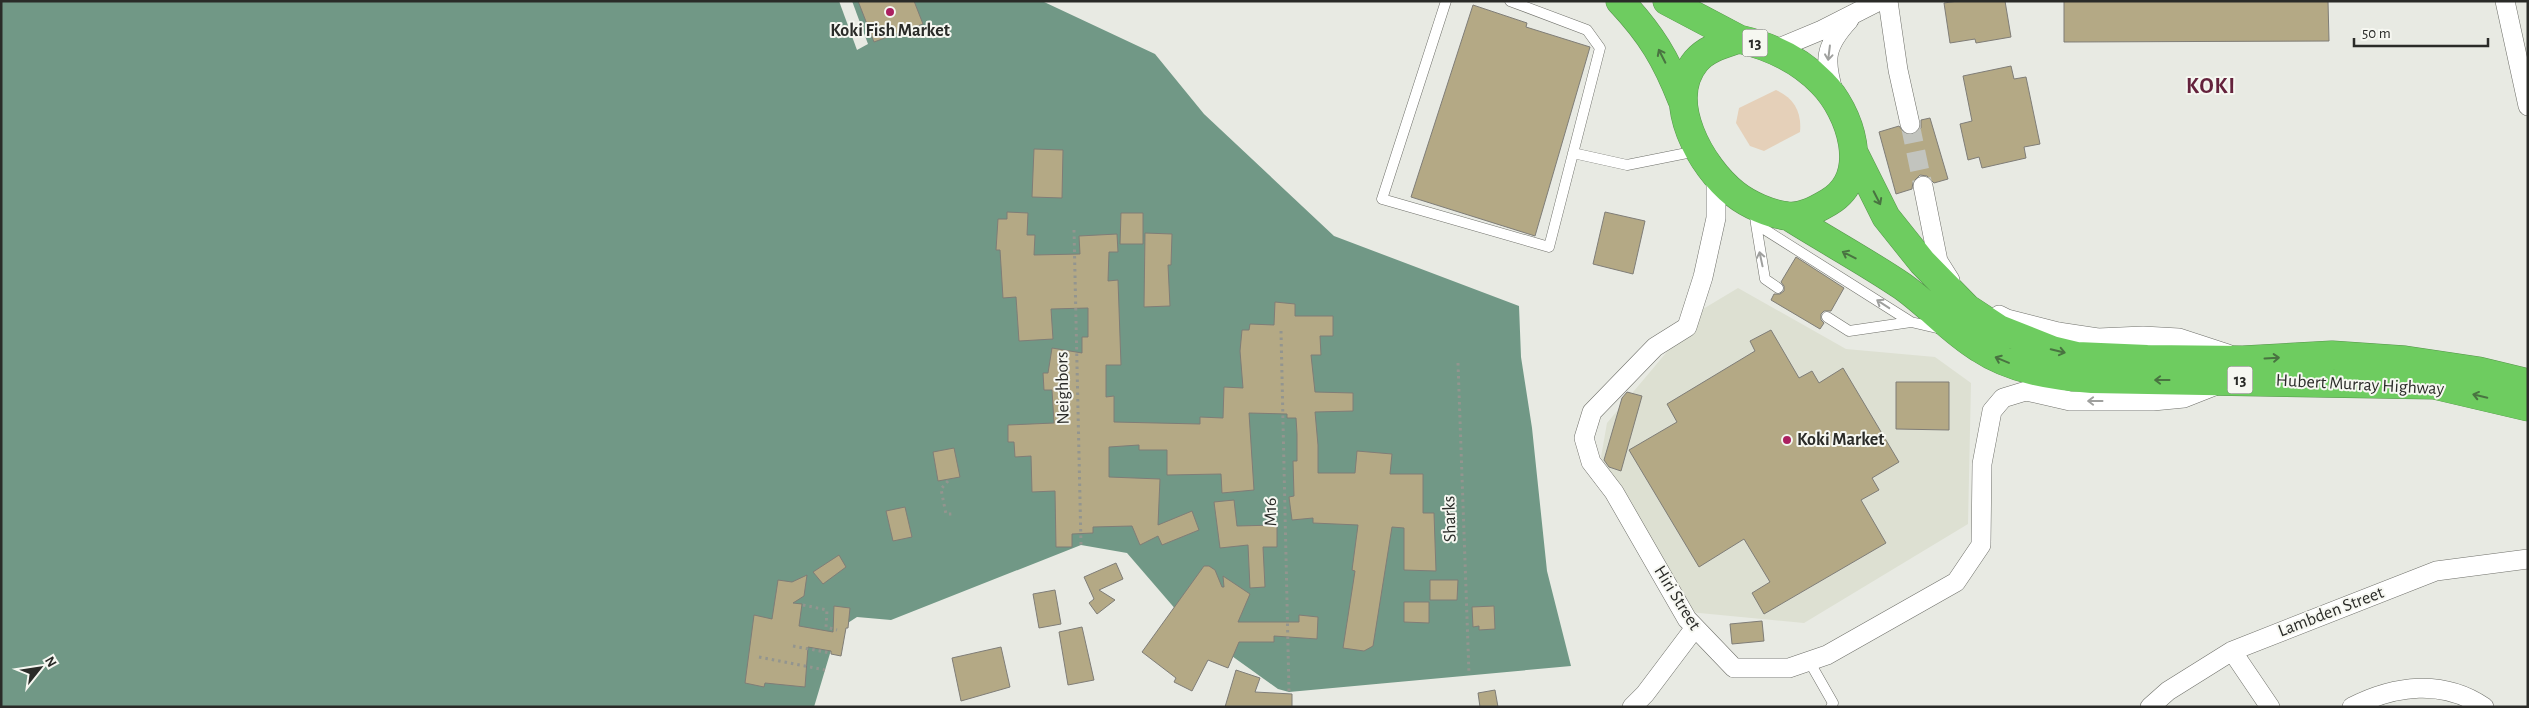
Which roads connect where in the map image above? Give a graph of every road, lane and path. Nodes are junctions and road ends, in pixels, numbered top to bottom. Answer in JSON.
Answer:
{"nodes":[{"id":1,"x":1446,"y":1,"type":"edge"},
{"id":2,"x":1510,"y":1,"type":"edge"},
{"id":3,"x":1620,"y":1,"type":"edge"},
{"id":4,"x":1667,"y":1,"type":"edge"},
{"id":5,"x":1879,"y":1,"type":"edge"},
{"id":6,"x":1888,"y":1,"type":"edge"},
{"id":7,"x":2505,"y":1,"type":"edge"},
{"id":8,"x":1855,"y":13,"type":"junction"},
{"id":9,"x":1739,"y":39,"type":"junction"},
{"id":10,"x":1774,"y":50,"type":"junction"},
{"id":11,"x":2526,"y":81,"type":"edge"},
{"id":12,"x":1682,"y":100,"type":"junction"},
{"id":13,"x":1837,"y":106,"type":"junction"},
{"id":14,"x":2528,"y":106,"type":"edge"},
{"id":15,"x":1910,"y":124,"type":"tunnel mouth"},
{"id":16,"x":1698,"y":151,"type":"junction"},
{"id":17,"x":1573,"y":153,"type":"junction"},
{"id":18,"x":1855,"y":155,"type":"junction"},
{"id":19,"x":1716,"y":172,"type":"junction"},
{"id":20,"x":1923,"y":186,"type":"tunnel mouth"},
{"id":21,"x":1754,"y":214,"type":"junction"},
{"id":22,"x":1788,"y":216,"type":"junction"},
{"id":23,"x":1074,"y":230,"type":"dead end"},
{"id":24,"x":1778,"y":288,"type":"dead end"},
{"id":25,"x":1827,"y":317,"type":"dead end"},
{"id":26,"x":1911,"y":322,"type":"junction"},
{"id":27,"x":1280,"y":330,"type":"dead end"},
{"id":28,"x":1959,"y":334,"type":"junction"},
{"id":29,"x":1458,"y":363,"type":"dead end"},
{"id":30,"x":2235,"y":370,"type":"junction"},
{"id":31,"x":2528,"y":383,"type":"edge"},
{"id":32,"x":2528,"y":407,"type":"edge"},
{"id":33,"x":948,"y":481,"type":"dead end"},
{"id":34,"x":952,"y":514,"type":"dead end"},
{"id":35,"x":1080,"y":545,"type":"dead end"},
{"id":36,"x":2528,"y":559,"type":"edge"},
{"id":37,"x":803,"y":605,"type":"dead end"},
{"id":38,"x":837,"y":630,"type":"dead end"},
{"id":39,"x":1694,"y":630,"type":"junction"},
{"id":40,"x":794,"y":646,"type":"dead end"},
{"id":41,"x":2232,"y":651,"type":"junction"},
{"id":42,"x":830,"y":654,"type":"dead end"},
{"id":43,"x":759,"y":657,"type":"dead end"},
{"id":44,"x":1810,"y":661,"type":"junction"},
{"id":45,"x":825,"y":670,"type":"dead end"},
{"id":46,"x":1469,"y":674,"type":"dead end"},
{"id":47,"x":1289,"y":692,"type":"dead end"},
{"id":48,"x":1632,"y":707,"type":"edge"},
{"id":49,"x":1831,"y":707,"type":"edge"},
{"id":50,"x":2150,"y":707,"type":"edge"},
{"id":51,"x":2270,"y":707,"type":"edge"},
{"id":52,"x":2352,"y":707,"type":"edge"},
{"id":53,"x":2484,"y":707,"type":"edge"}],
"edges":[{"from":1,"to":17,"type":"lane"},
{"from":2,"to":17,"type":"lane"},
{"from":12,"to":3,"type":"highway","one_way":true},
{"from":4,"to":9,"type":"highway"},
{"from":5,"to":8,"type":"street"},
{"from":6,"to":15,"type":"street"},
{"from":7,"to":11,"type":"street"},
{"from":8,"to":10,"type":"street"},
{"from":8,"to":13,"type":"street","one_way":true},
{"from":9,"to":10,"type":"highway","name":"Hubert Murray Highway","number":"13"},
{"from":9,"to":12,"type":"highway","name":"Hubert Murray Highway","number":"13"},
{"from":10,"to":13,"type":"highway","name":"Hubert Murray Highway","number":"13"},
{"from":11,"to":14,"type":"street"},
{"from":12,"to":16,"type":"highway","name":"Hubert Murray Highway","number":"13"},
{"from":13,"to":18,"type":"highway","name":"Hubert Murray Highway","number":"13"},
{"from":16,"to":17,"type":"lane"},
{"from":16,"to":19,"type":"highway","name":"Hubert Murray Highway","number":"13"},
{"from":18,"to":22,"type":"highway","name":"Hubert Murray Highway","number":"13"},
{"from":18,"to":30,"type":"highway","name":"Hubert Murray Highway","number":"13","one_way":true},
{"from":19,"to":21,"type":"highway","name":"Hubert Murray Highway","number":"13"},
{"from":19,"to":39,"type":"street","name":"Hiri Street"},
{"from":20,"to":30,"type":"street"},
{"from":21,"to":22,"type":"highway","name":"Hubert Murray Highway","number":"13"},
{"from":24,"to":21,"type":"lane","one_way":true},
{"from":26,"to":21,"type":"lane","one_way":true},
{"from":28,"to":22,"type":"highway","name":"Hubert Murray Highway","number":"13","one_way":true},
{"from":23,"to":35,"type":"path","name":"Neighbors"},
{"from":25,"to":26,"type":"lane"},
{"from":26,"to":28,"type":"lane"},
{"from":27,"to":47,"type":"path","name":"M16"},
{"from":30,"to":28,"type":"highway","name":"Hubert Murray Highway","number":"13","one_way":true},
{"from":29,"to":46,"type":"path","name":"Sharks"},
{"from":30,"to":31,"type":"highway","name":"Hubert Murray Highway","number":"13","one_way":true},
{"from":32,"to":30,"type":"highway","name":"Hubert Murray Highway","number":"13","one_way":true},
{"from":30,"to":44,"type":"street","name":"Hiri Street","one_way":true},
{"from":33,"to":34,"type":"path"},
{"from":36,"to":41,"type":"street","name":"Lambden Street"},
{"from":37,"to":38,"type":"path"},
{"from":39,"to":44,"type":"street","name":"Hiri Street"},
{"from":39,"to":48,"type":"street"},
{"from":40,"to":42,"type":"path"},
{"from":41,"to":50,"type":"street","name":"Lambden Street"},
{"from":41,"to":51,"type":"street"},
{"from":43,"to":45,"type":"path"},
{"from":44,"to":49,"type":"lane"},
{"from":52,"to":53,"type":"street"}]}
